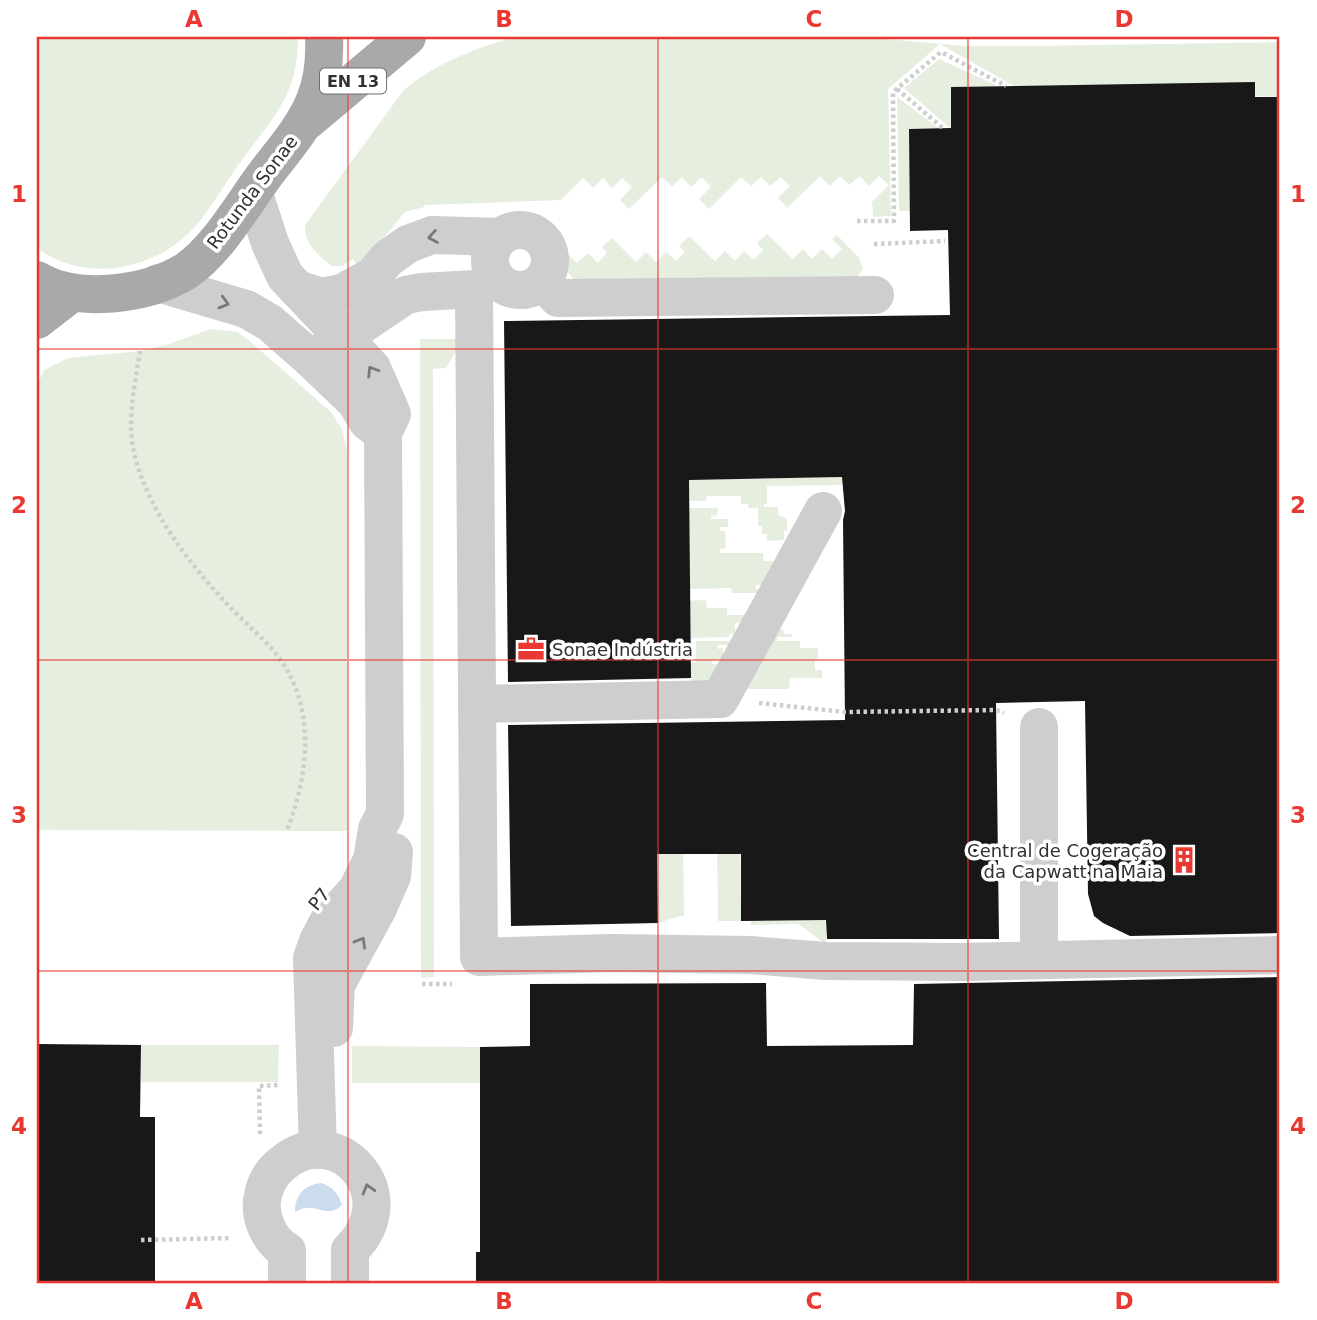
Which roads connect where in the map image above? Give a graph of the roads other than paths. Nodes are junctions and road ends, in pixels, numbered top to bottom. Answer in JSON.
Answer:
{"nodes":[{"id":1,"x":324,"y":37,"type":"edge"},
{"id":2,"x":407,"y":37,"type":"edge"},
{"id":3,"x":300,"y":127,"type":"junction"},
{"id":4,"x":253,"y":191,"type":"junction"},
{"id":5,"x":501,"y":237,"type":"junction"},
{"id":6,"x":37,"y":279,"type":"edge"},
{"id":7,"x":542,"y":281,"type":"junction"},
{"id":8,"x":158,"y":283,"type":"junction"},
{"id":9,"x":486,"y":285,"type":"junction"},
{"id":10,"x":297,"y":289,"type":"junction"},
{"id":11,"x":72,"y":293,"type":"junction"},
{"id":12,"x":875,"y":295,"type":"dead end"},
{"id":13,"x":37,"y":320,"type":"edge"},
{"id":14,"x":344,"y":336,"type":"junction"},
{"id":15,"x":311,"y":359,"type":"junction"},
{"id":16,"x":383,"y":433,"type":"junction"},
{"id":17,"x":823,"y":511,"type":"dead end"},
{"id":18,"x":478,"y":704,"type":"junction"},
{"id":19,"x":1039,"y":727,"type":"road end"},
{"id":20,"x":385,"y":814,"type":"junction"},
{"id":21,"x":1280,"y":955,"type":"edge"},
{"id":22,"x":1039,"y":960,"type":"junction"},
{"id":23,"x":313,"y":1028,"type":"junction"},
{"id":24,"x":318,"y":1150,"type":"junction"},
{"id":25,"x":287,"y":1283,"type":"edge"},
{"id":26,"x":350,"y":1283,"type":"edge"}],
"edges":[{"from":1,"to":3,"type":"main road","name":"Rotunda Sonae","number":"EN 13"},
{"from":2,"to":3,"type":"main road","number":"EN 13"},
{"from":3,"to":4,"type":"main road","name":"Rotunda Sonae","number":"EN 13"},
{"from":4,"to":8,"type":"main road","name":"Rotunda Sonae","number":"EN 13"},
{"from":4,"to":10,"type":"lane"},
{"from":5,"to":7,"type":"lane"},
{"from":5,"to":9,"type":"lane"},
{"from":5,"to":10,"type":"lane","one_way":true},
{"from":6,"to":11,"type":"main road","name":"Rotunda Sonae","number":"EN 13"},
{"from":7,"to":9,"type":"lane"},
{"from":7,"to":12,"type":"lane"},
{"from":8,"to":11,"type":"main road","name":"Rotunda Sonae","number":"EN 13"},
{"from":8,"to":15,"type":"lane","one_way":true},
{"from":9,"to":14,"type":"lane"},
{"from":9,"to":18,"type":"lane"},
{"from":10,"to":14,"type":"lane"},
{"from":11,"to":13,"type":"main road"},
{"from":14,"to":15,"type":"lane"},
{"from":16,"to":14,"type":"lane","one_way":true},
{"from":15,"to":16,"type":"lane"},
{"from":16,"to":20,"type":"lane"},
{"from":17,"to":18,"type":"lane"},
{"from":18,"to":22,"type":"lane"},
{"from":19,"to":22,"type":"lane"},
{"from":20,"to":23,"type":"lane"},
{"from":23,"to":20,"type":"lane","one_way":true},
{"from":21,"to":22,"type":"lane"},
{"from":23,"to":24,"type":"lane"},
{"from":24,"to":25,"type":"lane"},
{"from":26,"to":24,"type":"lane","one_way":true}]}
